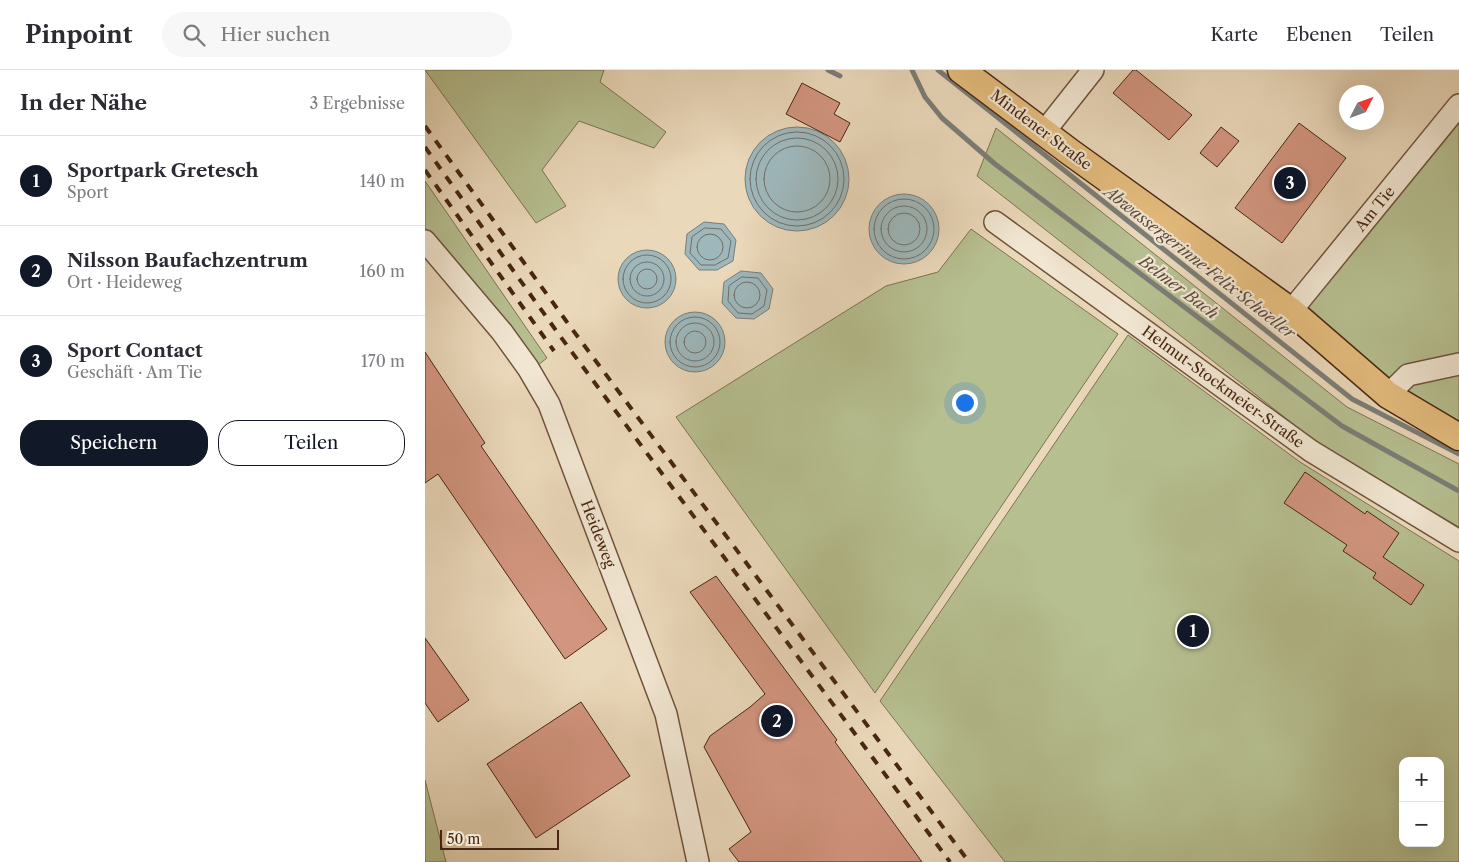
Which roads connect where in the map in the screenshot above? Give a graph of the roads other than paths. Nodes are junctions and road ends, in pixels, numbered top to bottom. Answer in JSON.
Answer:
{"nodes":[{"id":1,"x":961,"y":70,"type":"edge"},
{"id":2,"x":1093,"y":70,"type":"edge"},
{"id":3,"x":1459,"y":105,"type":"edge"},
{"id":4,"x":1044,"y":132,"type":"junction"},
{"id":5,"x":995,"y":222,"type":"dead end"},
{"id":6,"x":425,"y":241,"type":"edge"},
{"id":7,"x":1291,"y":312,"type":"junction"},
{"id":8,"x":1459,"y":364,"type":"edge"},
{"id":9,"x":1389,"y":395,"type":"junction"},
{"id":10,"x":1459,"y":437,"type":"edge"},
{"id":11,"x":1459,"y":541,"type":"edge"},
{"id":12,"x":698,"y":862,"type":"edge"}],
"edges":[{"from":1,"to":4,"type":"main road","name":"Mindener Straße"},
{"from":2,"to":4,"type":"street"},
{"from":3,"to":7,"type":"street","name":"Am Tie"},
{"from":4,"to":7,"type":"main road","name":"Mindener Straße"},
{"from":5,"to":11,"type":"street","name":"Helmut-Stockmeier-Straße"},
{"from":6,"to":12,"type":"street","name":"Heideweg"},
{"from":7,"to":9,"type":"main road","name":"Mindener Straße"},
{"from":8,"to":9,"type":"street"},
{"from":9,"to":10,"type":"main road","name":"Mindener Straße"}]}
